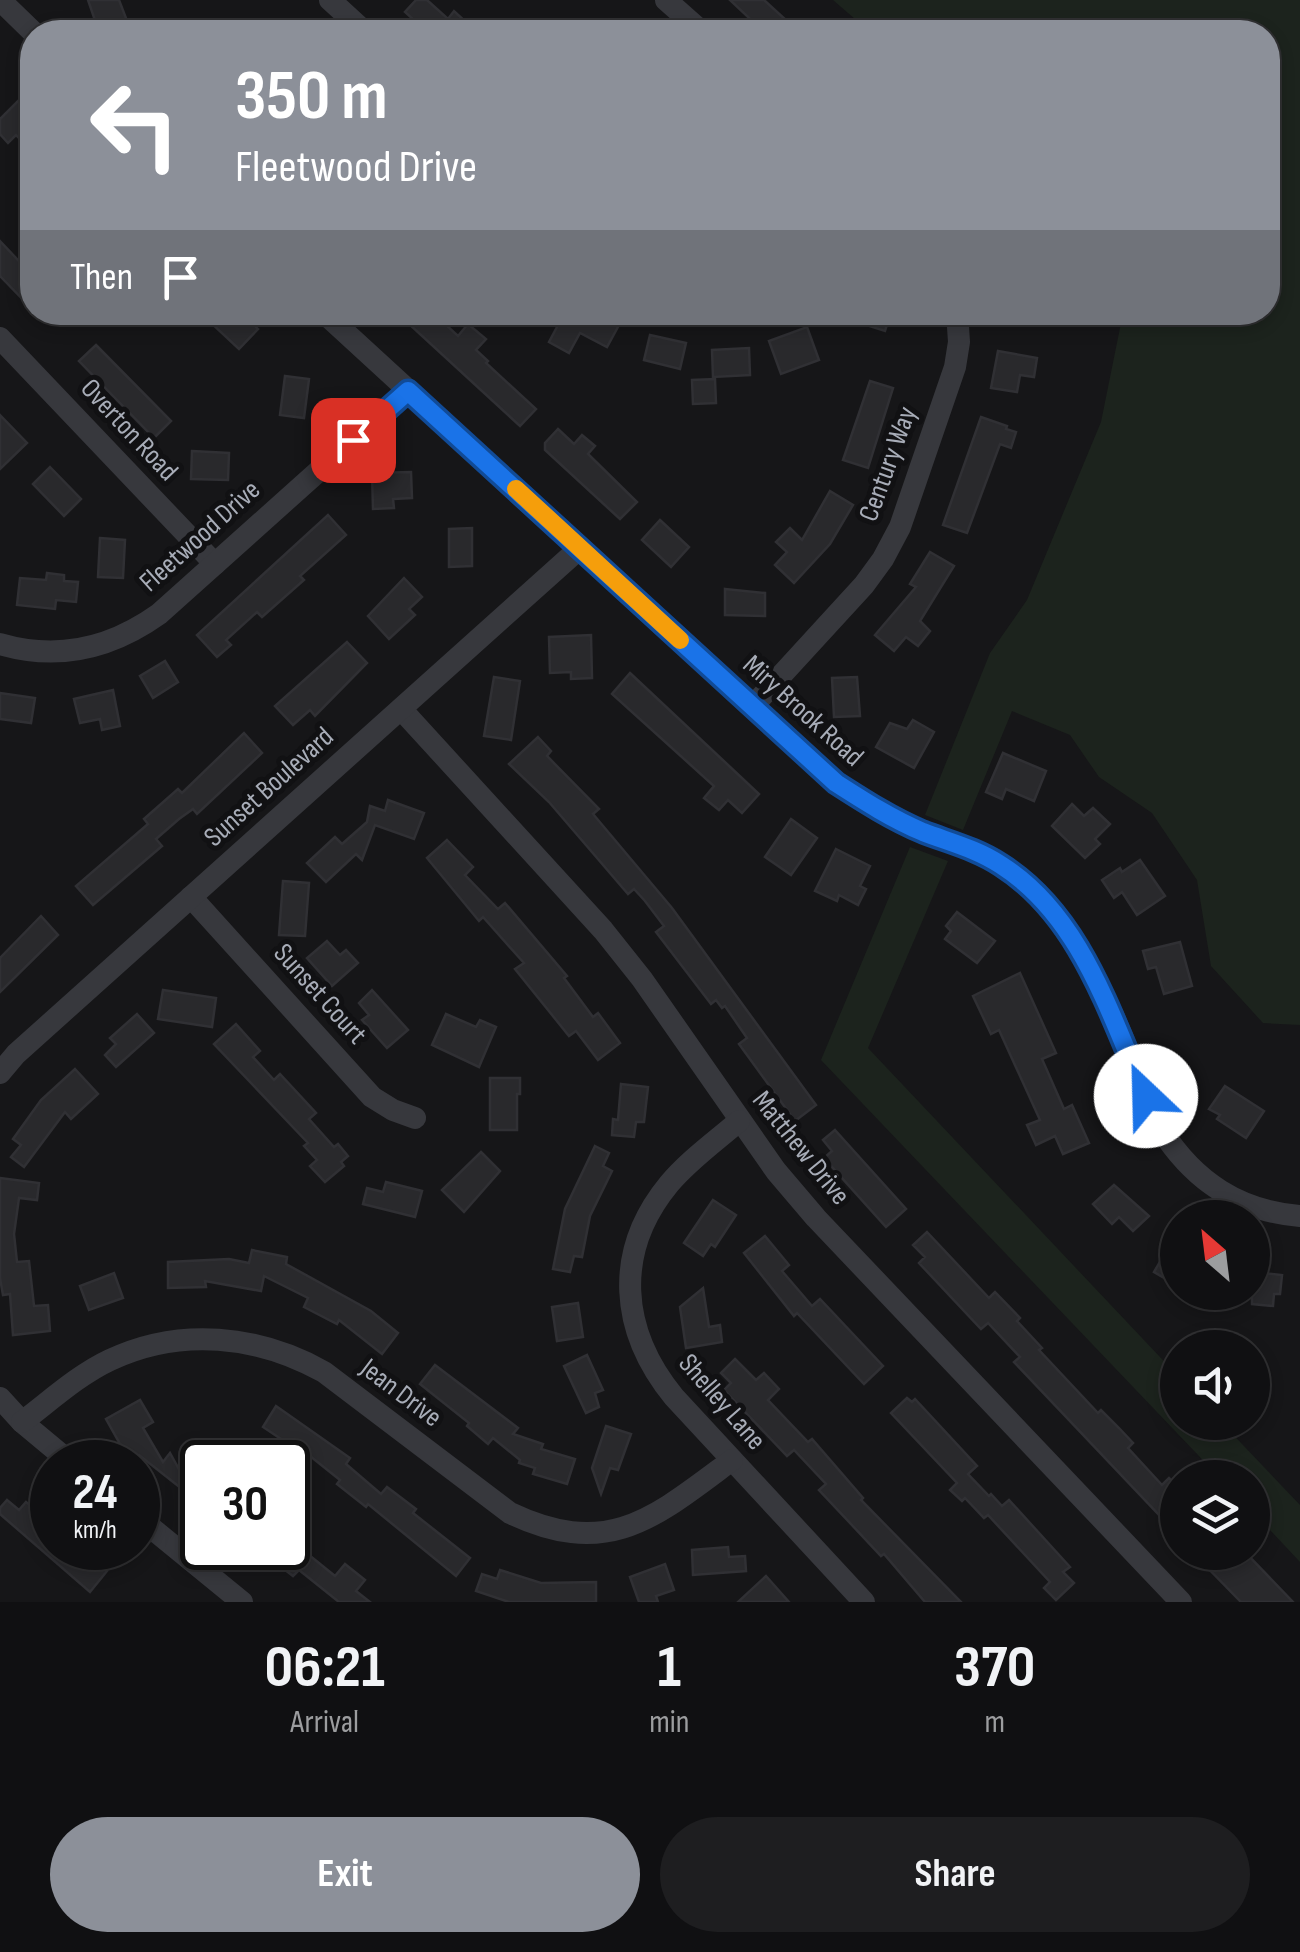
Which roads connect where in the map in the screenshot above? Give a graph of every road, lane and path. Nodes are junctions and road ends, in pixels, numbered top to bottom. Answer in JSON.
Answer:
{"nodes":[{"id":1,"x":330,"y":0,"type":"edge"},
{"id":2,"x":666,"y":0,"type":"edge"},
{"id":3,"x":3,"y":1,"type":"edge"},
{"id":4,"x":21,"y":20,"type":"edge"},
{"id":5,"x":352,"y":20,"type":"edge"},
{"id":6,"x":688,"y":20,"type":"edge"},
{"id":7,"x":337,"y":325,"type":"edge"},
{"id":8,"x":958,"y":325,"type":"edge"},
{"id":9,"x":0,"y":338,"type":"edge"},
{"id":10,"x":408,"y":391,"type":"junction"},
{"id":11,"x":580,"y":548,"type":"junction"},
{"id":12,"x":214,"y":564,"type":"junction"},
{"id":13,"x":0,"y":644,"type":"edge"},
{"id":14,"x":752,"y":706,"type":"junction"},
{"id":15,"x":401,"y":708,"type":"junction"},
{"id":16,"x":190,"y":897,"type":"junction"},
{"id":17,"x":0,"y":1073,"type":"edge"},
{"id":18,"x":415,"y":1118,"type":"dead end"},
{"id":19,"x":739,"y":1121,"type":"junction"},
{"id":20,"x":1300,"y":1216,"type":"edge"},
{"id":21,"x":0,"y":1398,"type":"edge"},
{"id":22,"x":22,"y":1422,"type":"junction"},
{"id":23,"x":44,"y":1440,"type":"edge"},
{"id":24,"x":732,"y":1460,"type":"junction"},
{"id":25,"x":160,"y":1536,"type":"edge"},
{"id":26,"x":242,"y":1602,"type":"edge"},
{"id":27,"x":864,"y":1602,"type":"edge"},
{"id":28,"x":1181,"y":1602,"type":"edge"}],
"edges":[{"from":1,"to":5,"type":"street"},
{"from":2,"to":6,"type":"street"},
{"from":3,"to":4,"type":"street"},
{"from":7,"to":10,"type":"street","name":"Miry Brook Road"},
{"from":8,"to":14,"type":"street","name":"Century Way"},
{"from":9,"to":12,"type":"street","name":"Overton Road"},
{"from":10,"to":11,"type":"street","name":"Miry Brook Road"},
{"from":10,"to":12,"type":"street","name":"Fleetwood Drive"},
{"from":11,"to":14,"type":"street","name":"Miry Brook Road"},
{"from":11,"to":15,"type":"street","name":"Sunset Boulevard"},
{"from":12,"to":13,"type":"street","name":"Fleetwood Drive"},
{"from":14,"to":20,"type":"street","name":"Miry Brook Road"},
{"from":15,"to":16,"type":"street","name":"Sunset Boulevard"},
{"from":15,"to":19,"type":"street","name":"Matthew Drive"},
{"from":16,"to":17,"type":"street","name":"Sunset Boulevard"},
{"from":16,"to":18,"type":"street","name":"Sunset Court"},
{"from":19,"to":24,"type":"street","name":"Shelley Lane"},
{"from":19,"to":28,"type":"street","name":"Matthew Drive"},
{"from":21,"to":22,"type":"street"},
{"from":22,"to":23,"type":"street"},
{"from":22,"to":24,"type":"street","name":"Jean Drive"},
{"from":24,"to":27,"type":"street","name":"Shelley Lane"},
{"from":25,"to":26,"type":"street"}]}
